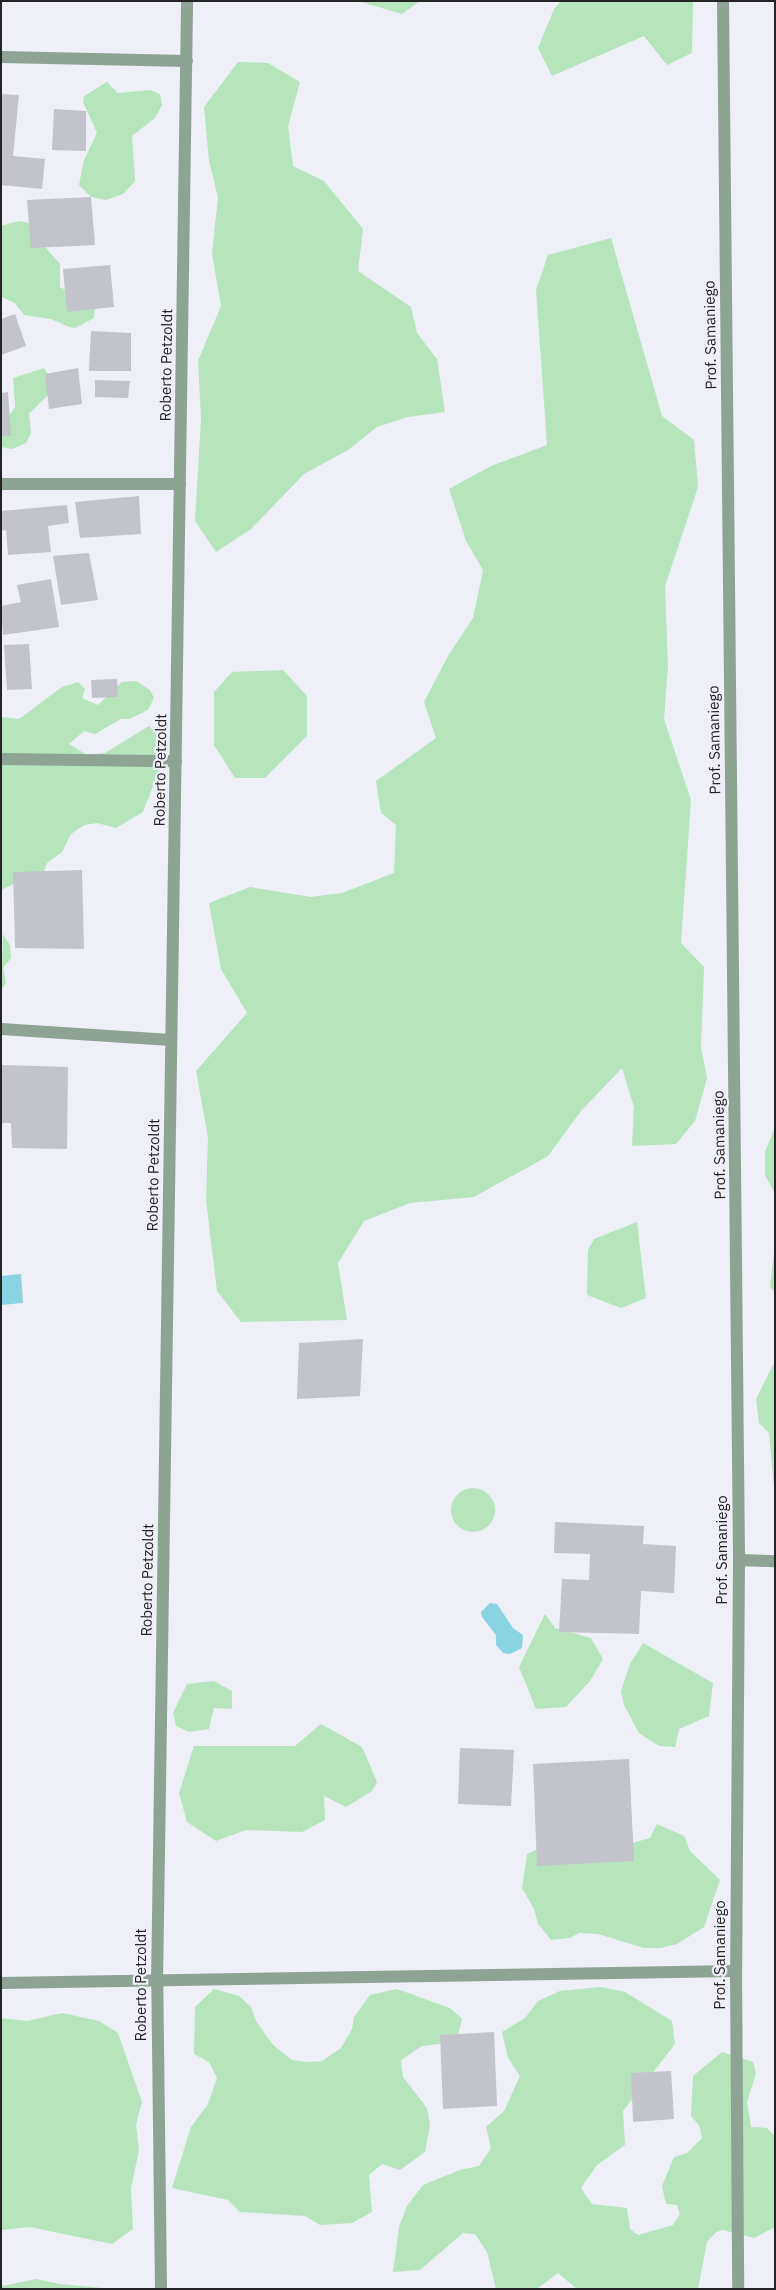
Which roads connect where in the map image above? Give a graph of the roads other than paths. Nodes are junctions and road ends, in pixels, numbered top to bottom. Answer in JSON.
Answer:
{"nodes":[{"id":1,"x":187,"y":1,"type":"edge"},
{"id":2,"x":723,"y":1,"type":"edge"},
{"id":3,"x":1,"y":57,"type":"edge"},
{"id":4,"x":187,"y":62,"type":"junction"},
{"id":5,"x":1,"y":484,"type":"edge"},
{"id":6,"x":180,"y":484,"type":"junction"},
{"id":7,"x":1,"y":759,"type":"edge"},
{"id":8,"x":176,"y":761,"type":"junction"},
{"id":9,"x":1,"y":1029,"type":"edge"},
{"id":10,"x":171,"y":1040,"type":"junction"},
{"id":11,"x":739,"y":1560,"type":"junction"},
{"id":12,"x":775,"y":1561,"type":"edge"},
{"id":13,"x":736,"y":1971,"type":"junction"},
{"id":14,"x":1,"y":1983,"type":"edge"},
{"id":15,"x":157,"y":1983,"type":"junction"},
{"id":16,"x":161,"y":2289,"type":"edge"},
{"id":17,"x":738,"y":2289,"type":"edge"}],
"edges":[{"from":1,"to":4,"type":"street","name":"Roberto Petzoldt"},
{"from":2,"to":11,"type":"street","name":"Prof. Samaniego"},
{"from":3,"to":4,"type":"street"},
{"from":4,"to":6,"type":"street","name":"Roberto Petzoldt"},
{"from":5,"to":6,"type":"street"},
{"from":6,"to":8,"type":"street","name":"Roberto Petzoldt"},
{"from":7,"to":8,"type":"street"},
{"from":8,"to":10,"type":"street","name":"Roberto Petzoldt"},
{"from":9,"to":10,"type":"street"},
{"from":10,"to":15,"type":"street","name":"Roberto Petzoldt"},
{"from":11,"to":12,"type":"street"},
{"from":11,"to":13,"type":"street","name":"Prof. Samaniego"},
{"from":13,"to":15,"type":"street"},
{"from":13,"to":17,"type":"street","name":"Prof. Samaniego"},
{"from":14,"to":15,"type":"street"},
{"from":15,"to":16,"type":"street","name":"Roberto Petzoldt"}]}
